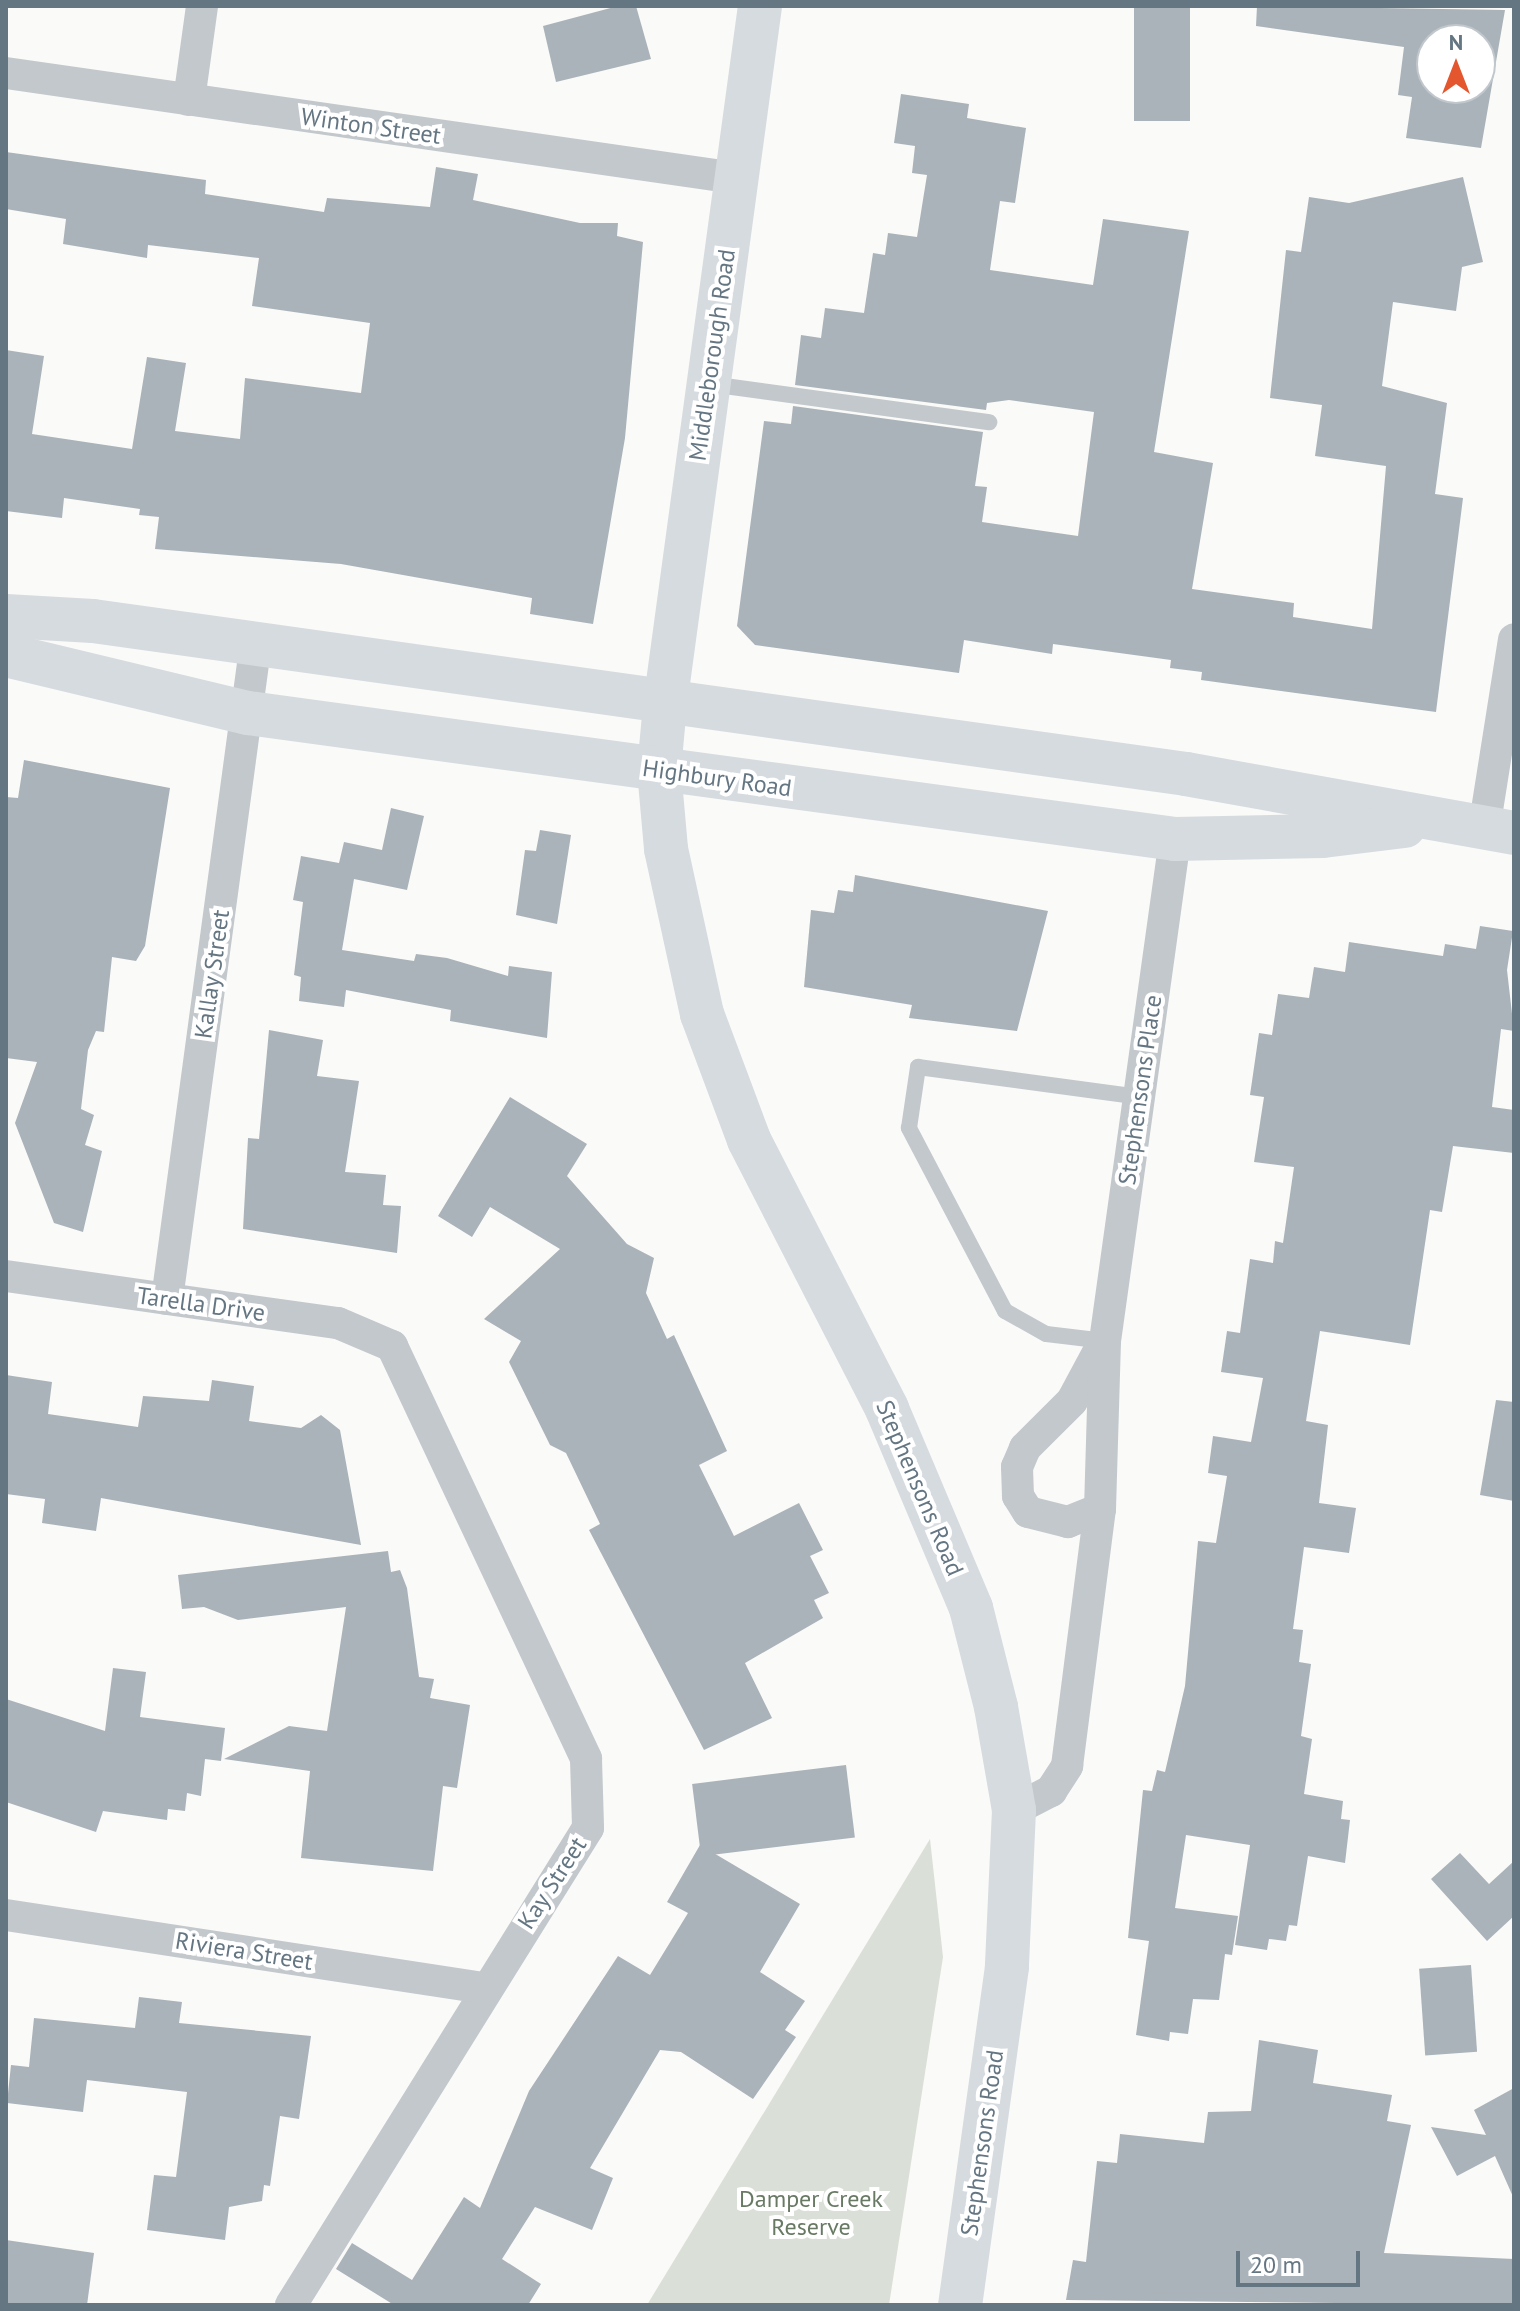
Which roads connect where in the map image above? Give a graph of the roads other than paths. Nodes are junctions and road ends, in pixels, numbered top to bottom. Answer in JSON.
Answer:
{"nodes":[{"id":1,"x":202,"y":6,"type":"edge"},
{"id":2,"x":760,"y":6,"type":"edge"},
{"id":3,"x":6,"y":73,"type":"edge"},
{"id":4,"x":189,"y":100,"type":"junction"},
{"id":5,"x":736,"y":178,"type":"junction"},
{"id":6,"x":708,"y":383,"type":"junction"},
{"id":7,"x":989,"y":422,"type":"dead end"},
{"id":8,"x":6,"y":616,"type":"edge"},
{"id":9,"x":1514,"y":639,"type":"edge"},
{"id":10,"x":255,"y":649,"type":"junction"},
{"id":11,"x":6,"y":655,"type":"edge"},
{"id":12,"x":665,"y":705,"type":"junction"},
{"id":13,"x":248,"y":713,"type":"junction"},
{"id":14,"x":659,"y":770,"type":"junction"},
{"id":15,"x":1186,"y":774,"type":"junction"},
{"id":16,"x":1434,"y":822,"type":"junction"},
{"id":17,"x":1499,"y":831,"type":"edge"},
{"id":18,"x":1175,"y":839,"type":"junction"},
{"id":19,"x":1139,"y":1097,"type":"junction"},
{"id":20,"x":6,"y":1276,"type":"edge"},
{"id":21,"x":167,"y":1299,"type":"junction"},
{"id":22,"x":1105,"y":1341,"type":"junction"},
{"id":23,"x":392,"y":1346,"type":"joint"},
{"id":24,"x":1100,"y":1509,"type":"junction"},
{"id":25,"x":1014,"y":1810,"type":"junction"},
{"id":26,"x":6,"y":1915,"type":"edge"},
{"id":27,"x":483,"y":1988,"type":"junction"},
{"id":28,"x":291,"y":2305,"type":"edge"},
{"id":29,"x":960,"y":2305,"type":"edge"}],
"edges":[{"from":1,"to":4,"type":"street"},
{"from":2,"to":5,"type":"main road","name":"Middleborough Road"},
{"from":3,"to":4,"type":"street","name":"Winton Street"},
{"from":4,"to":5,"type":"street","name":"Winton Street"},
{"from":5,"to":6,"type":"main road","name":"Middleborough Road"},
{"from":6,"to":7,"type":"lane"},
{"from":6,"to":12,"type":"main road","name":"Middleborough Road"},
{"from":8,"to":10,"type":"main road","name":"Highbury Road"},
{"from":9,"to":17,"type":"street"},
{"from":10,"to":12,"type":"main road","name":"Highbury Road"},
{"from":10,"to":13,"type":"street","name":"Kallay Street"},
{"from":11,"to":13,"type":"main road","name":"Highbury Road"},
{"from":12,"to":14,"type":"main road","name":"Stephensons Road"},
{"from":12,"to":15,"type":"main road","name":"Highbury Road"},
{"from":13,"to":14,"type":"main road","name":"Highbury Road"},
{"from":13,"to":21,"type":"street","name":"Kallay Street"},
{"from":14,"to":18,"type":"main road","name":"Highbury Road"},
{"from":14,"to":25,"type":"main road","name":"Stephensons Road"},
{"from":15,"to":16,"type":"main road","name":"Highbury Road"},
{"from":15,"to":18,"type":"main road"},
{"from":16,"to":17,"type":"main road","name":"Highbury Road"},
{"from":16,"to":18,"type":"main road","name":"Highbury Road"},
{"from":18,"to":19,"type":"street","name":"Stephensons Place"},
{"from":19,"to":22,"type":"street","name":"Stephensons Place"},
{"from":19,"to":22,"type":"lane"},
{"from":20,"to":21,"type":"street","name":"Tarella Drive"},
{"from":21,"to":23,"type":"street","name":"Tarella Drive"},
{"from":22,"to":24,"type":"street","name":"Stephensons Place"},
{"from":22,"to":24,"type":"street","name":"Stephensons Place"},
{"from":23,"to":27,"type":"street","name":"Kay Street"},
{"from":24,"to":25,"type":"street","name":"Stephensons Place"},
{"from":25,"to":29,"type":"main road","name":"Stephensons Road"},
{"from":26,"to":27,"type":"street","name":"Riviera Street"},
{"from":27,"to":28,"type":"street","name":"Kay Street"}]}
